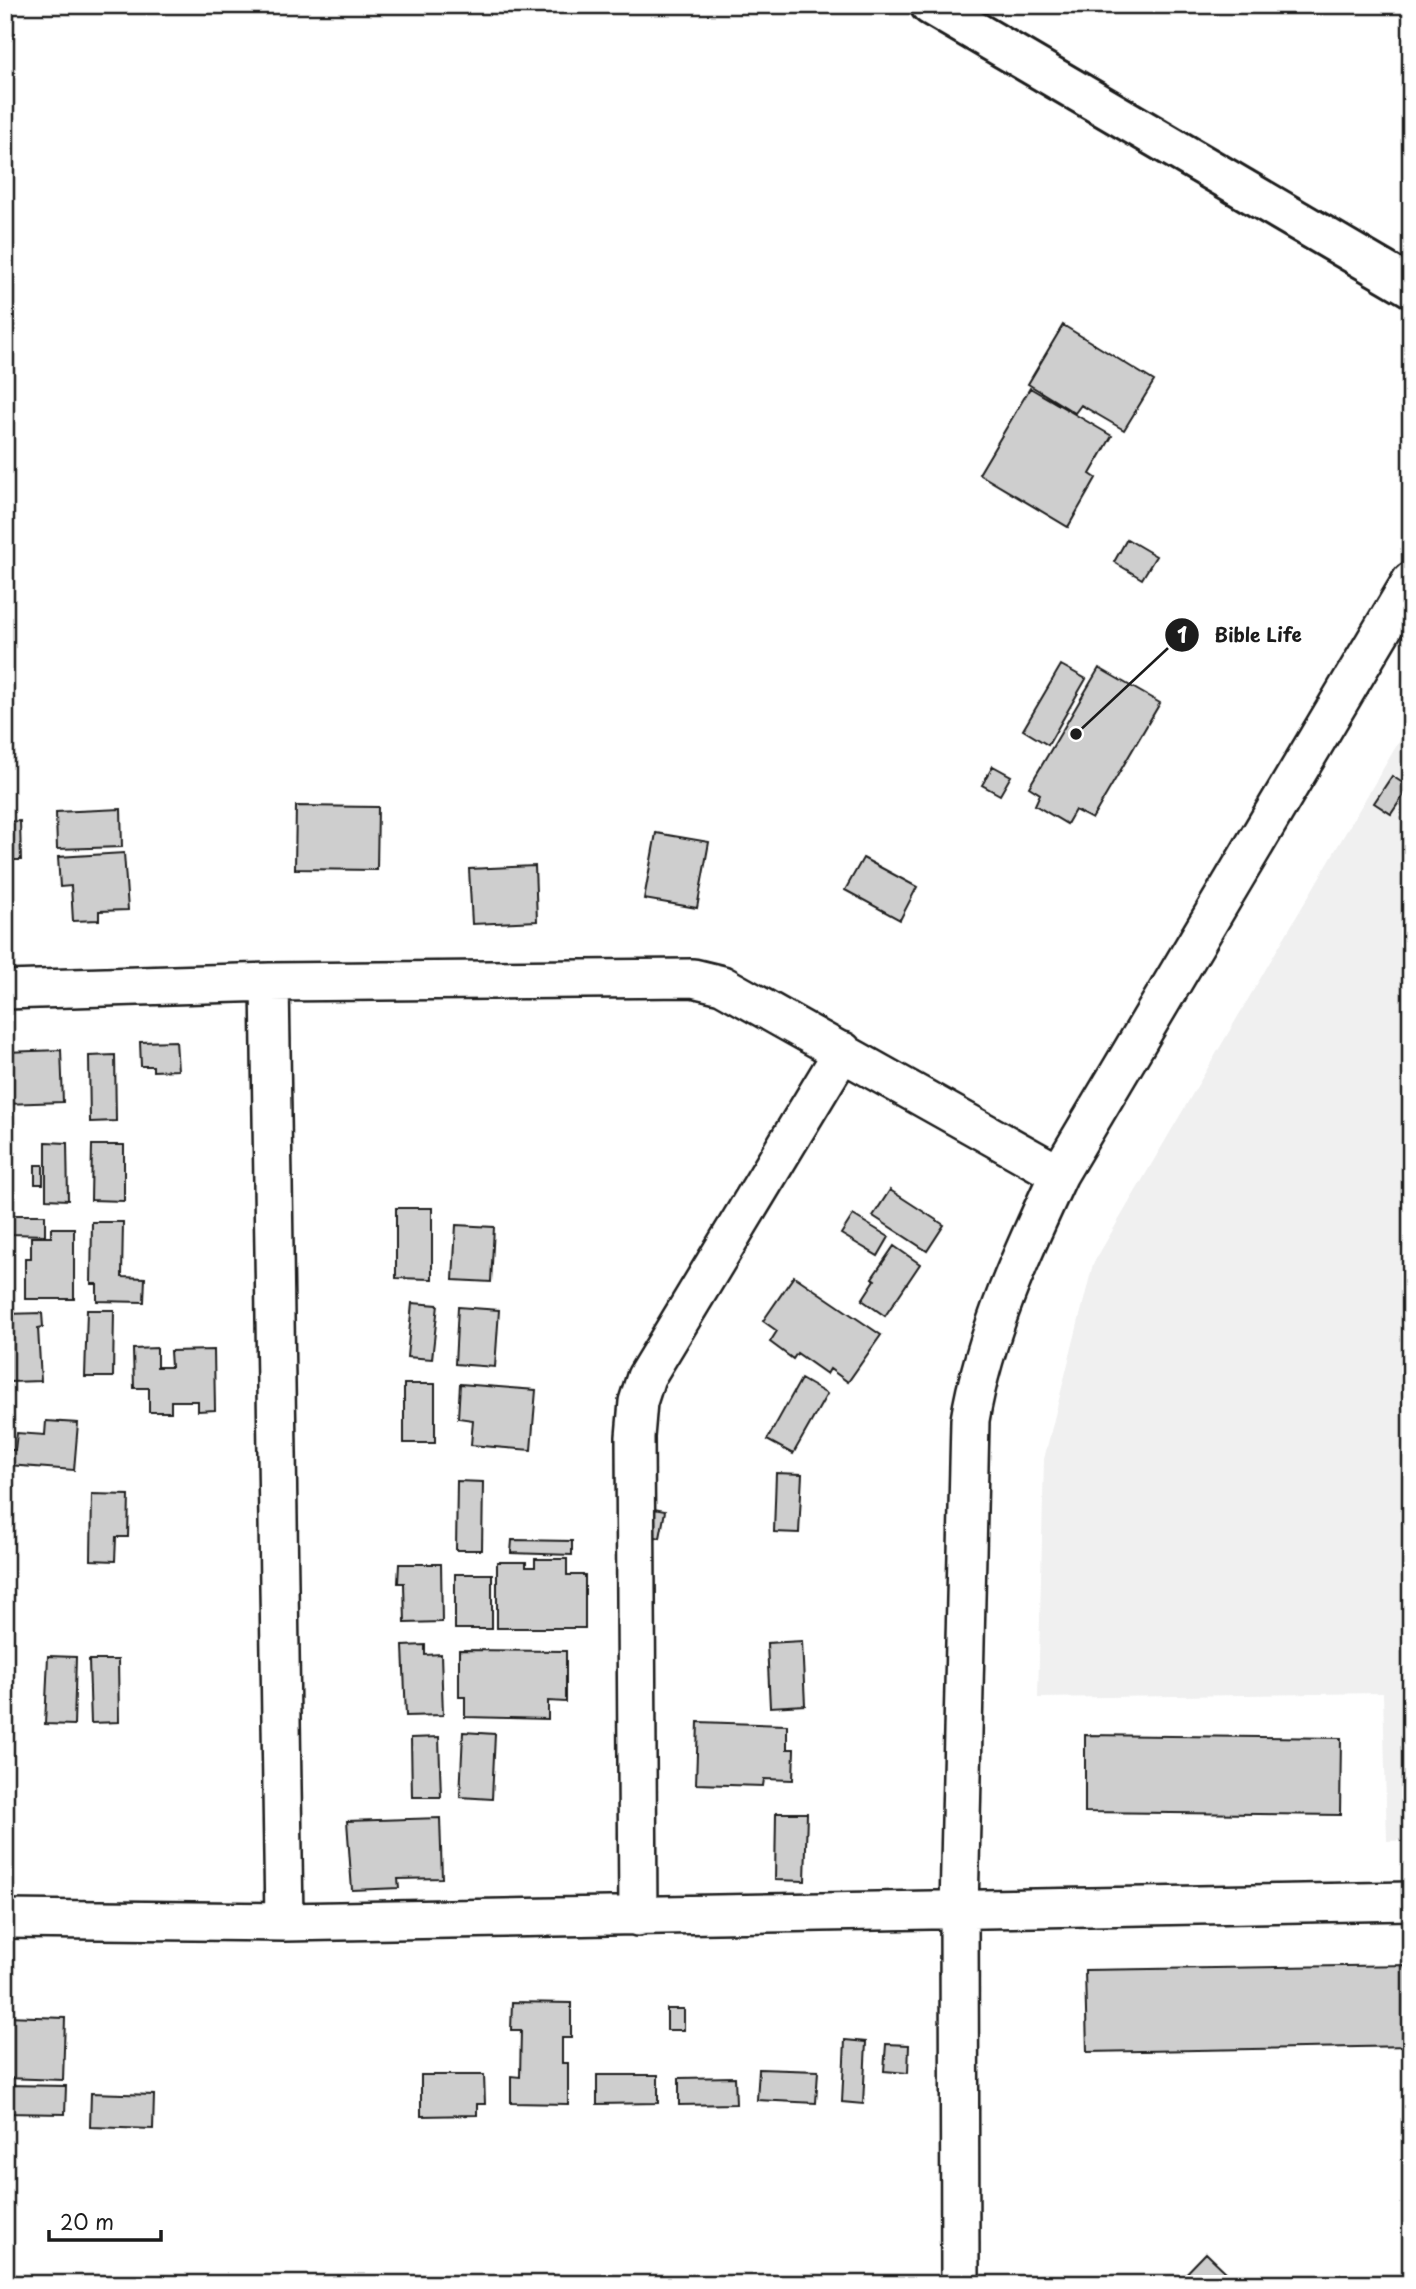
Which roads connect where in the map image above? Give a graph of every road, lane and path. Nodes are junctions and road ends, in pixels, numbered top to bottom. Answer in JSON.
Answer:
{"nodes":[{"id":1,"x":930,"y":5,"type":"edge"},
{"id":2,"x":1411,"y":287,"type":"edge"},
{"id":3,"x":1411,"y":581,"type":"edge"},
{"id":4,"x":270,"y":982,"type":"junction"},
{"id":5,"x":5,"y":990,"type":"edge"},
{"id":6,"x":843,"y":1051,"type":"junction"},
{"id":7,"x":1059,"y":1174,"type":"junction"},
{"id":8,"x":1411,"y":1901,"type":"edge"},
{"id":9,"x":959,"y":1910,"type":"junction"},
{"id":10,"x":638,"y":1916,"type":"junction"},
{"id":11,"x":5,"y":1919,"type":"edge"},
{"id":12,"x":284,"y":1922,"type":"junction"},
{"id":13,"x":960,"y":2284,"type":"edge"}],
"edges":[{"from":1,"to":2,"type":"street"},
{"from":3,"to":7,"type":"street"},
{"from":4,"to":5,"type":"street"},
{"from":4,"to":6,"type":"street"},
{"from":4,"to":12,"type":"street"},
{"from":6,"to":7,"type":"street"},
{"from":6,"to":10,"type":"street"},
{"from":7,"to":9,"type":"street"},
{"from":8,"to":9,"type":"street"},
{"from":9,"to":10,"type":"street"},
{"from":9,"to":13,"type":"street"},
{"from":10,"to":12,"type":"street"},
{"from":11,"to":12,"type":"street"}]}
